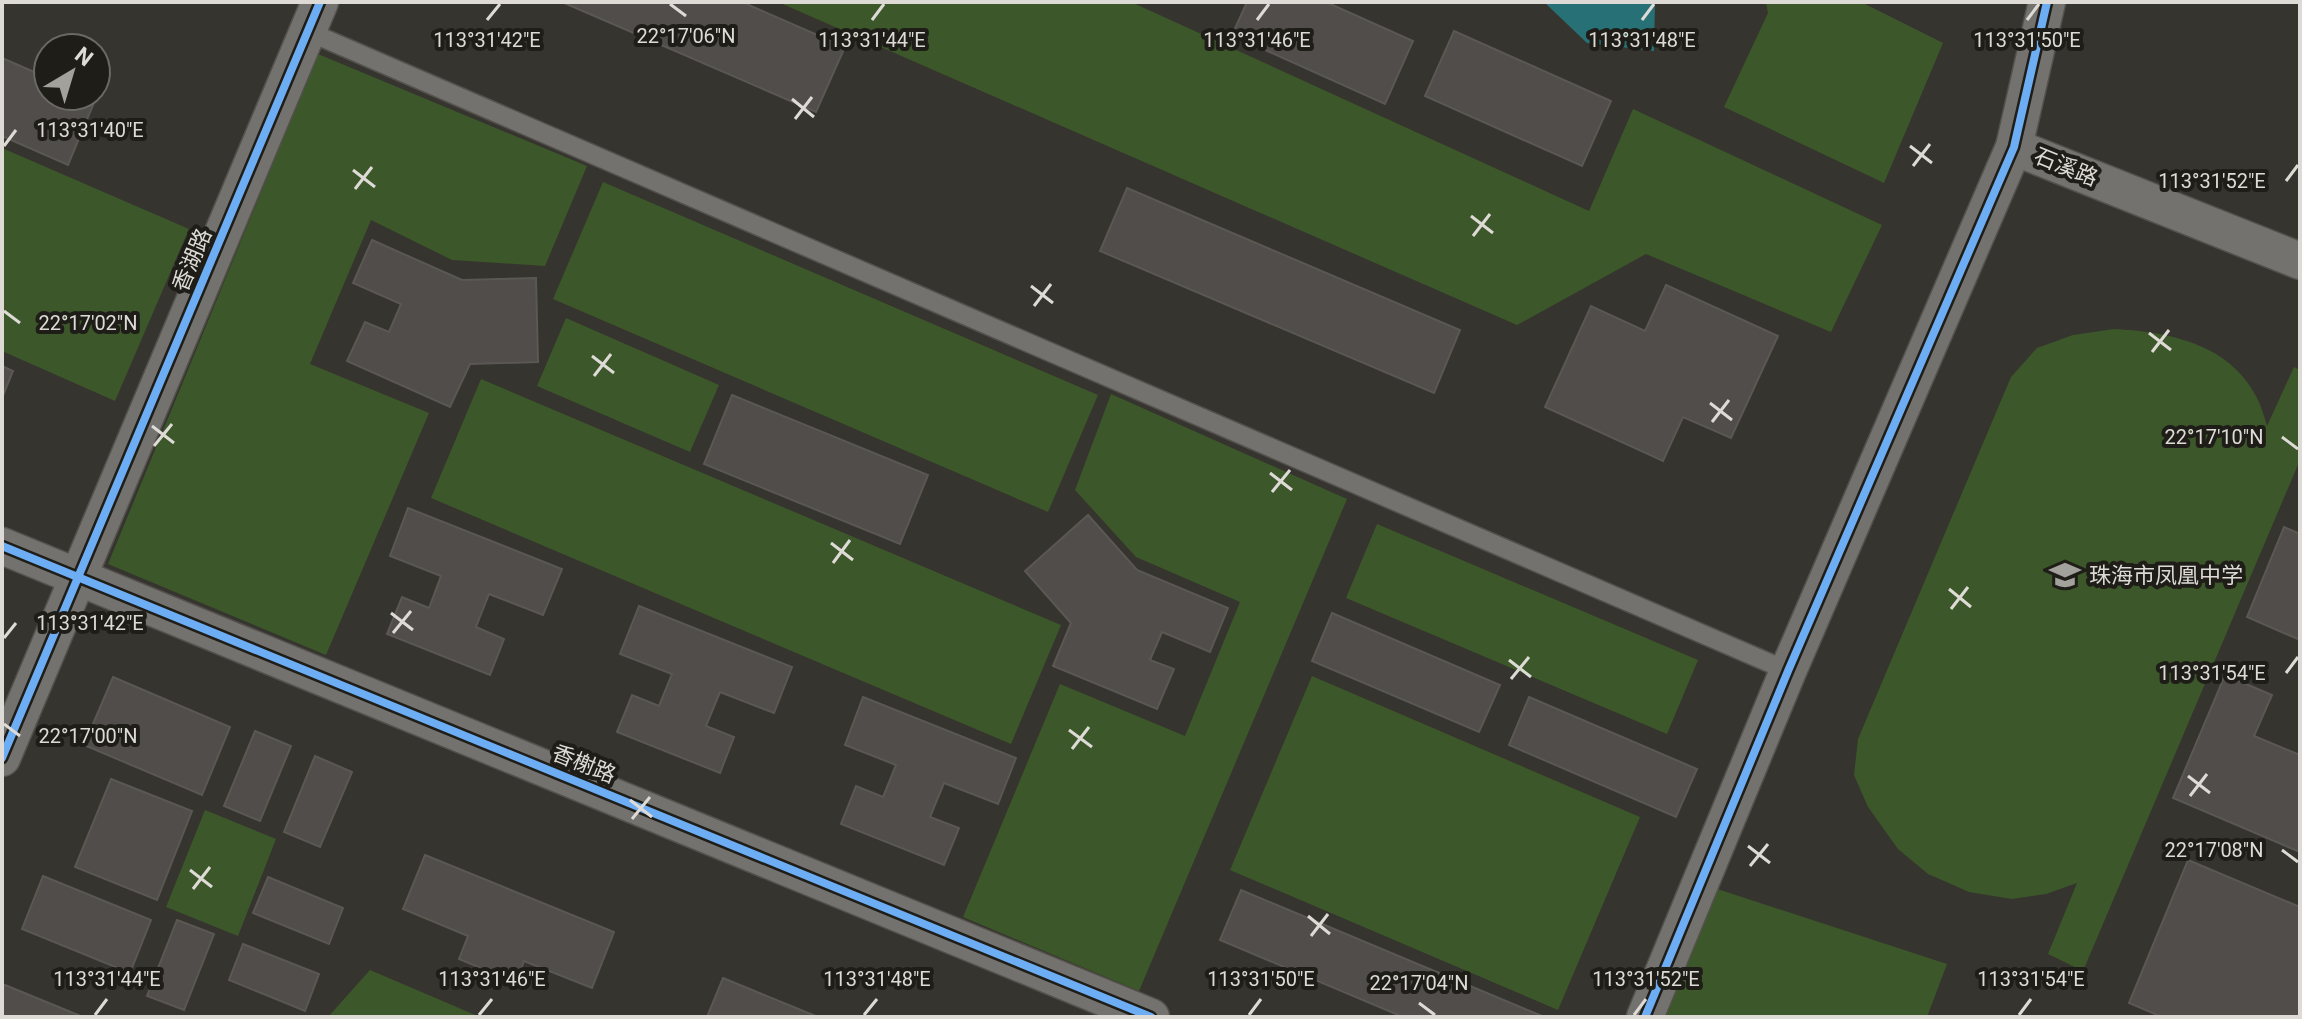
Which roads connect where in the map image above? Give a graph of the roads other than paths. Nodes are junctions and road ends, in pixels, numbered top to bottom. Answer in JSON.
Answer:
{"nodes":[{"id":1,"x":2047,"y":2,"type":"edge"},
{"id":2,"x":313,"y":17,"type":"edge"},
{"id":3,"x":2014,"y":147,"type":"junction"},
{"id":4,"x":2300,"y":261,"type":"edge"},
{"id":5,"x":2,"y":546,"type":"edge"},
{"id":6,"x":78,"y":576,"type":"junction"},
{"id":7,"x":1788,"y":671,"type":"junction"},
{"id":8,"x":2,"y":758,"type":"edge"},
{"id":9,"x":1151,"y":1017,"type":"edge"},
{"id":10,"x":1645,"y":1017,"type":"edge"}],
"edges":[{"from":1,"to":3,"type":"street","name":"石溪路"},
{"from":2,"to":6,"type":"street","name":"香湖路"},
{"from":2,"to":7,"type":"lane"},
{"from":3,"to":4,"type":"street","name":"石溪路"},
{"from":3,"to":7,"type":"street"},
{"from":5,"to":6,"type":"street","name":"香榭路"},
{"from":6,"to":8,"type":"street","name":"香湖路"},
{"from":6,"to":9,"type":"street","name":"香榭路"},
{"from":7,"to":10,"type":"street"}]}
